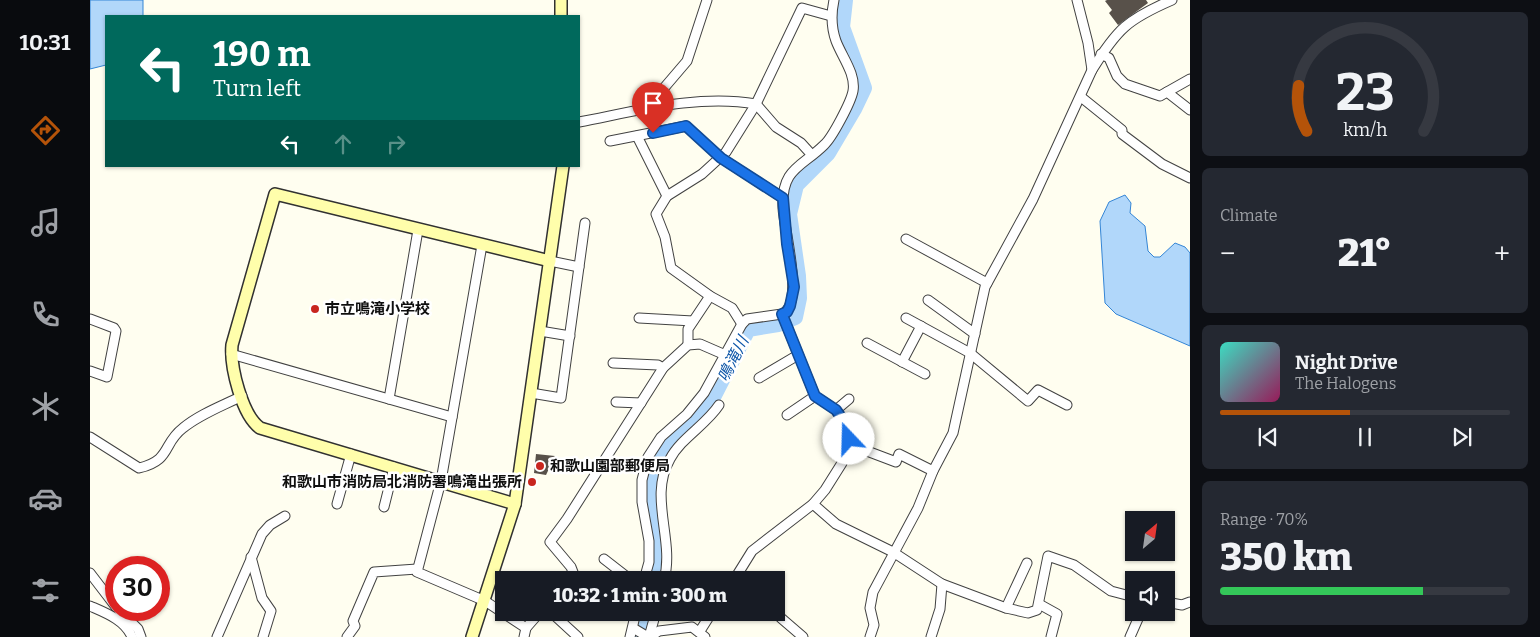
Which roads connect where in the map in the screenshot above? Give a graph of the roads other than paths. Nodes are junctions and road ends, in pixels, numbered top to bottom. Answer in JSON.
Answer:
{"nodes":[{"id":1,"x":561,"y":0,"type":"edge"},
{"id":2,"x":707,"y":0,"type":"edge"},
{"id":3,"x":834,"y":0,"type":"edge"},
{"id":4,"x":1077,"y":0,"type":"edge"},
{"id":5,"x":1172,"y":0,"type":"edge"},
{"id":6,"x":562,"y":15,"type":"edge"},
{"id":7,"x":831,"y":16,"type":"junction"},
{"id":8,"x":1101,"y":54,"type":"junction"},
{"id":9,"x":1092,"y":70,"type":"junction"},
{"id":10,"x":1190,"y":79,"type":"edge"},
{"id":11,"x":1167,"y":92,"type":"junction"},
{"id":12,"x":1081,"y":97,"type":"junction"},
{"id":13,"x":756,"y":104,"type":"junction"},
{"id":14,"x":646,"y":109,"type":"junction"},
{"id":15,"x":1190,"y":110,"type":"edge"},
{"id":16,"x":580,"y":122,"type":"edge"},
{"id":17,"x":636,"y":136,"type":"junction"},
{"id":18,"x":610,"y":141,"type":"dead end"},
{"id":19,"x":812,"y":154,"type":"junction"},
{"id":20,"x":721,"y":158,"type":"junction"},
{"id":21,"x":563,"y":167,"type":"edge"},
{"id":22,"x":1190,"y":178,"type":"edge"},
{"id":23,"x":667,"y":196,"type":"junction"},
{"id":24,"x":783,"y":198,"type":"junction"},
{"id":25,"x":585,"y":223,"type":"dead end"},
{"id":26,"x":418,"y":230,"type":"junction"},
{"id":27,"x":906,"y":239,"type":"dead end"},
{"id":28,"x":482,"y":245,"type":"junction"},
{"id":29,"x":550,"y":261,"type":"junction"},
{"id":30,"x":579,"y":267,"type":"junction"},
{"id":31,"x":987,"y":283,"type":"junction"},
{"id":32,"x":710,"y":296,"type":"junction"},
{"id":33,"x":928,"y":300,"type":"dead end"},
{"id":34,"x":639,"y":318,"type":"dead end"},
{"id":35,"x":906,"y":318,"type":"dead end"},
{"id":36,"x":90,"y":319,"type":"edge"},
{"id":37,"x":784,"y":320,"type":"junction"},
{"id":38,"x":693,"y":321,"type":"junction"},
{"id":39,"x":742,"y":324,"type":"junction"},
{"id":40,"x":921,"y":326,"type":"junction"},
{"id":41,"x":540,"y":331,"type":"junction"},
{"id":42,"x":975,"y":334,"type":"junction"},
{"id":43,"x":570,"y":336,"type":"junction"},
{"id":44,"x":867,"y":343,"type":"dead end"},
{"id":45,"x":688,"y":345,"type":"junction"},
{"id":46,"x":970,"y":353,"type":"junction"},
{"id":47,"x":231,"y":354,"type":"junction"},
{"id":48,"x":723,"y":354,"type":"junction"},
{"id":49,"x":798,"y":355,"type":"junction"},
{"id":50,"x":902,"y":362,"type":"junction"},
{"id":51,"x":613,"y":363,"type":"dead end"},
{"id":52,"x":663,"y":368,"type":"junction"},
{"id":53,"x":90,"y":372,"type":"edge"},
{"id":54,"x":925,"y":374,"type":"dead end"},
{"id":55,"x":759,"y":378,"type":"dead end"},
{"id":56,"x":531,"y":393,"type":"junction"},
{"id":57,"x":242,"y":396,"type":"junction"},
{"id":58,"x":815,"y":396,"type":"junction"},
{"id":59,"x":389,"y":399,"type":"junction"},
{"id":60,"x":849,"y":399,"type":"dead end"},
{"id":61,"x":616,"y":402,"type":"dead end"},
{"id":62,"x":641,"y":403,"type":"junction"},
{"id":63,"x":719,"y":405,"type":"dead end"},
{"id":64,"x":1067,"y":405,"type":"dead end"},
{"id":65,"x":836,"y":410,"type":"junction"},
{"id":66,"x":787,"y":415,"type":"dead end"},
{"id":67,"x":452,"y":417,"type":"junction"},
{"id":68,"x":90,"y":437,"type":"edge"},
{"id":69,"x":849,"y":439,"type":"junction"},
{"id":70,"x":350,"y":454,"type":"junction"},
{"id":71,"x":394,"y":467,"type":"junction"},
{"id":72,"x":933,"y":471,"type":"junction"},
{"id":73,"x":441,"y":481,"type":"junction"},
{"id":74,"x":337,"y":504,"type":"dead end"},
{"id":75,"x":515,"y":504,"type":"junction"},
{"id":76,"x":813,"y":504,"type":"junction"},
{"id":77,"x":384,"y":507,"type":"dead end"},
{"id":78,"x":285,"y":516,"type":"dead end"},
{"id":79,"x":893,"y":552,"type":"junction"},
{"id":80,"x":251,"y":557,"type":"junction"},
{"id":81,"x":604,"y":559,"type":"dead end"},
{"id":82,"x":1027,"y":563,"type":"dead end"},
{"id":83,"x":417,"y":569,"type":"junction"},
{"id":84,"x":573,"y":571,"type":"edge"},
{"id":85,"x":619,"y":571,"type":"edge"},
{"id":86,"x":646,"y":571,"type":"edge"},
{"id":87,"x":664,"y":571,"type":"edge"},
{"id":88,"x":740,"y":571,"type":"edge"},
{"id":89,"x":90,"y":573,"type":"edge"},
{"id":90,"x":942,"y":584,"type":"junction"},
{"id":91,"x":105,"y":593,"type":"edge"},
{"id":92,"x":1125,"y":595,"type":"edge"},
{"id":93,"x":485,"y":601,"type":"junction"},
{"id":94,"x":1190,"y":602,"type":"edge"},
{"id":95,"x":1039,"y":604,"type":"junction"},
{"id":96,"x":1175,"y":604,"type":"edge"},
{"id":97,"x":90,"y":606,"type":"edge"},
{"id":98,"x":1006,"y":608,"type":"junction"},
{"id":99,"x":130,"y":621,"type":"edge"},
{"id":100,"x":534,"y":621,"type":"edge"},
{"id":101,"x":562,"y":621,"type":"edge"},
{"id":102,"x":653,"y":621,"type":"edge"},
{"id":103,"x":708,"y":621,"type":"edge"},
{"id":104,"x":784,"y":621,"type":"edge"},
{"id":105,"x":1137,"y":621,"type":"edge"},
{"id":106,"x":633,"y":632,"type":"edge"},
{"id":107,"x":525,"y":633,"type":"edge"},
{"id":108,"x":702,"y":634,"type":"edge"},
{"id":109,"x":132,"y":637,"type":"edge"},
{"id":110,"x":141,"y":637,"type":"edge"},
{"id":111,"x":217,"y":637,"type":"edge"},
{"id":112,"x":263,"y":637,"type":"edge"},
{"id":113,"x":347,"y":637,"type":"edge"},
{"id":114,"x":472,"y":637,"type":"edge"},
{"id":115,"x":578,"y":637,"type":"edge"},
{"id":116,"x":648,"y":637,"type":"edge"},
{"id":117,"x":803,"y":637,"type":"edge"},
{"id":118,"x":870,"y":637,"type":"edge"},
{"id":119,"x":931,"y":637,"type":"edge"},
{"id":120,"x":1051,"y":637,"type":"edge"},
{"id":121,"x":1130,"y":637,"type":"edge"}],
"edges":[{"from":1,"to":6,"type":"street"},
{"from":2,"to":14,"type":"street"},
{"from":3,"to":7,"type":"street"},
{"from":4,"to":9,"type":"street"},
{"from":5,"to":8,"type":"street"},
{"from":7,"to":13,"type":"street"},
{"from":7,"to":19,"type":"street"},
{"from":8,"to":9,"type":"street"},
{"from":8,"to":11,"type":"street"},
{"from":9,"to":12,"type":"street"},
{"from":10,"to":11,"type":"street"},
{"from":11,"to":15,"type":"street"},
{"from":12,"to":22,"type":"street"},
{"from":12,"to":31,"type":"street"},
{"from":13,"to":14,"type":"street"},
{"from":13,"to":19,"type":"street"},
{"from":13,"to":20,"type":"street"},
{"from":14,"to":16,"type":"street"},
{"from":17,"to":18,"type":"street"},
{"from":17,"to":20,"type":"street"},
{"from":17,"to":23,"type":"street"},
{"from":19,"to":24,"type":"street"},
{"from":20,"to":23,"type":"street"},
{"from":20,"to":24,"type":"street"},
{"from":21,"to":29,"type":"street"},
{"from":23,"to":32,"type":"street"},
{"from":24,"to":37,"type":"street"},
{"from":25,"to":30,"type":"street"},
{"from":26,"to":28,"type":"street"},
{"from":26,"to":47,"type":"street"},
{"from":26,"to":59,"type":"street"},
{"from":27,"to":31,"type":"street"},
{"from":28,"to":29,"type":"street"},
{"from":28,"to":67,"type":"street"},
{"from":29,"to":30,"type":"street"},
{"from":29,"to":41,"type":"street"},
{"from":30,"to":43,"type":"street"},
{"from":31,"to":42,"type":"street"},
{"from":32,"to":38,"type":"street"},
{"from":32,"to":39,"type":"street"},
{"from":33,"to":42,"type":"street"},
{"from":34,"to":38,"type":"street"},
{"from":35,"to":40,"type":"street"},
{"from":36,"to":53,"type":"street"},
{"from":37,"to":39,"type":"street"},
{"from":37,"to":49,"type":"street"},
{"from":38,"to":45,"type":"street"},
{"from":39,"to":48,"type":"street"},
{"from":40,"to":46,"type":"street"},
{"from":40,"to":50,"type":"street"},
{"from":41,"to":43,"type":"street"},
{"from":41,"to":56,"type":"street"},
{"from":42,"to":46,"type":"street"},
{"from":43,"to":56,"type":"street"},
{"from":44,"to":50,"type":"street"},
{"from":45,"to":48,"type":"street"},
{"from":45,"to":52,"type":"street"},
{"from":46,"to":64,"type":"street"},
{"from":46,"to":72,"type":"street"},
{"from":47,"to":57,"type":"street"},
{"from":47,"to":59,"type":"street"},
{"from":48,"to":86,"type":"street"},
{"from":49,"to":55,"type":"street"},
{"from":49,"to":58,"type":"street"},
{"from":50,"to":54,"type":"street"},
{"from":51,"to":52,"type":"street"},
{"from":52,"to":62,"type":"street"},
{"from":56,"to":75,"type":"street"},
{"from":57,"to":68,"type":"street"},
{"from":57,"to":70,"type":"street"},
{"from":58,"to":65,"type":"street"},
{"from":58,"to":66,"type":"street"},
{"from":59,"to":67,"type":"street"},
{"from":60,"to":65,"type":"street"},
{"from":61,"to":62,"type":"street"},
{"from":62,"to":84,"type":"street"},
{"from":63,"to":87,"type":"street"},
{"from":65,"to":69,"type":"street"},
{"from":67,"to":73,"type":"street"},
{"from":69,"to":72,"type":"street"},
{"from":69,"to":76,"type":"street"},
{"from":70,"to":71,"type":"street"},
{"from":70,"to":74,"type":"street"},
{"from":71,"to":73,"type":"street"},
{"from":71,"to":77,"type":"street"},
{"from":72,"to":79,"type":"street"},
{"from":73,"to":75,"type":"street"},
{"from":73,"to":83,"type":"street"},
{"from":75,"to":93,"type":"street"},
{"from":76,"to":79,"type":"street"},
{"from":76,"to":88,"type":"street"},
{"from":78,"to":80,"type":"street"},
{"from":79,"to":90,"type":"street"},
{"from":79,"to":118,"type":"street"},
{"from":80,"to":111,"type":"street"},
{"from":80,"to":112,"type":"street"},
{"from":81,"to":85,"type":"street"},
{"from":82,"to":98,"type":"street"},
{"from":83,"to":93,"type":"street"},
{"from":83,"to":113,"type":"street"},
{"from":89,"to":91,"type":"street"},
{"from":90,"to":98,"type":"street"},
{"from":90,"to":119,"type":"street"},
{"from":92,"to":95,"type":"street"},
{"from":93,"to":107,"type":"street"},
{"from":93,"to":114,"type":"street"},
{"from":94,"to":96,"type":"street"},
{"from":95,"to":98,"type":"street"},
{"from":95,"to":120,"type":"street"},
{"from":97,"to":109,"type":"street"},
{"from":99,"to":110,"type":"street"},
{"from":100,"to":107,"type":"street"},
{"from":101,"to":115,"type":"street"},
{"from":102,"to":116,"type":"street"},
{"from":103,"to":108,"type":"street"},
{"from":104,"to":117,"type":"street"},
{"from":105,"to":121,"type":"street"},
{"from":106,"to":116,"type":"street"},
{"from":108,"to":116,"type":"street"}]}
